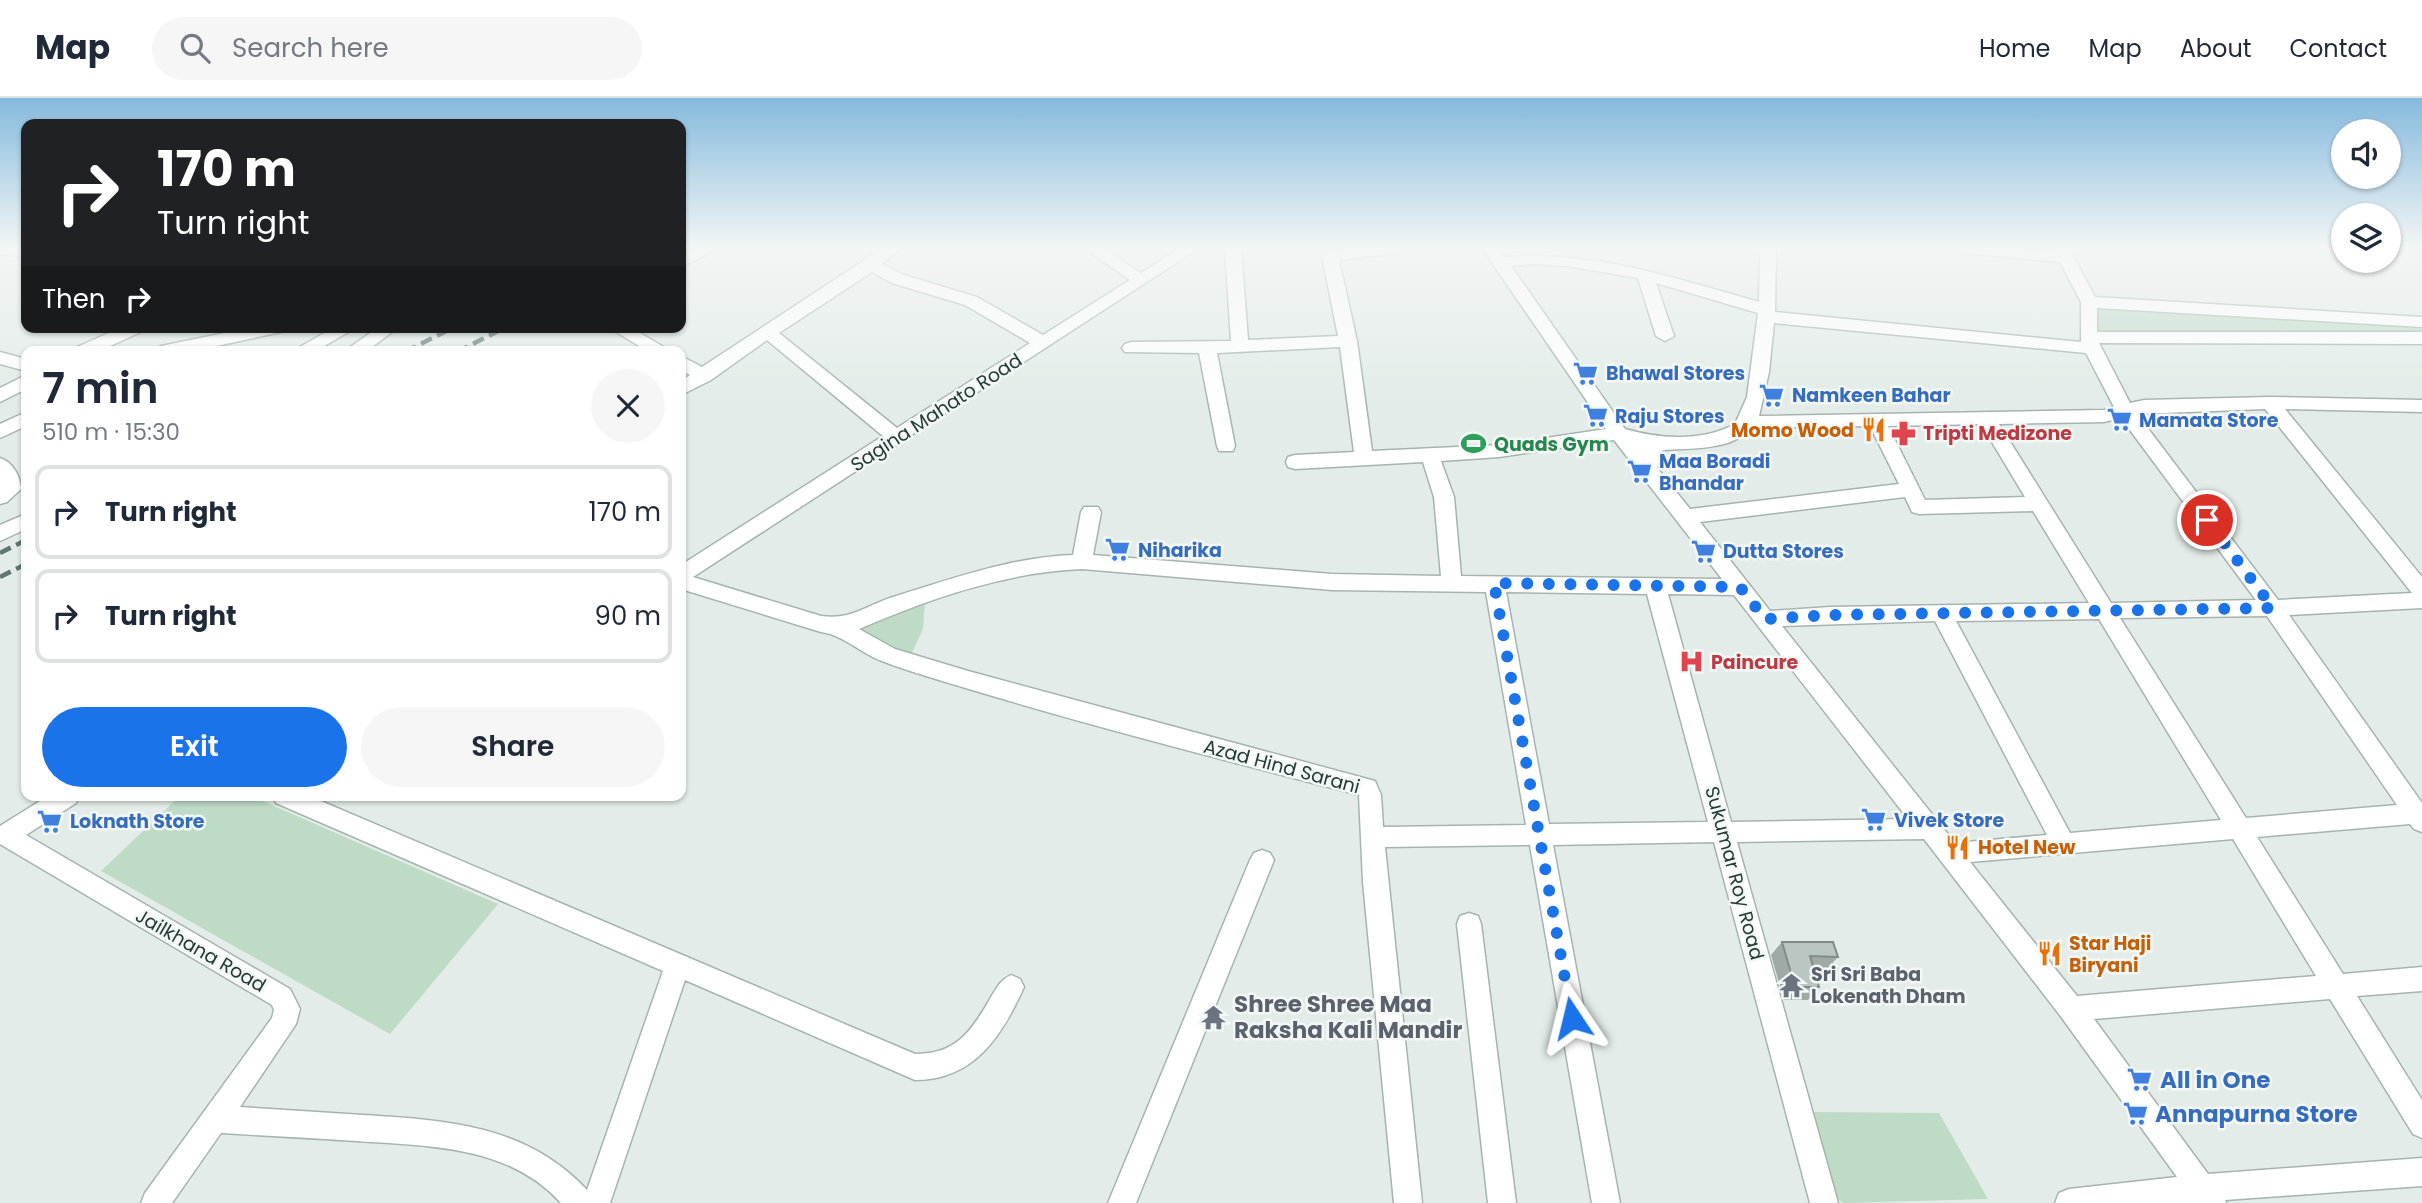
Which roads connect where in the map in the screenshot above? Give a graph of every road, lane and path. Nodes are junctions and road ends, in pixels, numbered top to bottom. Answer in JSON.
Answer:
{"nodes":[{"id":1,"x":819,"y":300,"type":"edge"},
{"id":2,"x":963,"y":300,"type":"edge"},
{"id":3,"x":1111,"y":300,"type":"edge"},
{"id":4,"x":1237,"y":300,"type":"edge"},
{"id":5,"x":1339,"y":300,"type":"edge"},
{"id":6,"x":1526,"y":300,"type":"edge"},
{"id":7,"x":1653,"y":300,"type":"edge"},
{"id":8,"x":1720,"y":300,"type":"edge"},
{"id":9,"x":1768,"y":300,"type":"edge"},
{"id":10,"x":2090,"y":302,"type":"joint"},
{"id":11,"x":1768,"y":314,"type":"junction"},
{"id":12,"x":2422,"y":322,"type":"edge"},
{"id":13,"x":123,"y":333,"type":"edge"},
{"id":14,"x":252,"y":333,"type":"edge"},
{"id":15,"x":337,"y":333,"type":"edge"},
{"id":16,"x":382,"y":333,"type":"edge"},
{"id":17,"x":627,"y":333,"type":"edge"},
{"id":18,"x":769,"y":333,"type":"junction"},
{"id":19,"x":1665,"y":336,"type":"dead end"},
{"id":20,"x":2422,"y":338,"type":"edge"},
{"id":21,"x":1348,"y":341,"type":"junction"},
{"id":22,"x":2090,"y":342,"type":"junction"},
{"id":23,"x":1043,"y":343,"type":"junction"},
{"id":24,"x":94,"y":346,"type":"edge"},
{"id":25,"x":191,"y":346,"type":"edge"},
{"id":26,"x":312,"y":346,"type":"edge"},
{"id":27,"x":361,"y":346,"type":"edge"},
{"id":28,"x":652,"y":346,"type":"edge"},
{"id":29,"x":1240,"y":346,"type":"junction"},
{"id":30,"x":1131,"y":348,"type":"dead end"},
{"id":31,"x":1207,"y":348,"type":"junction"},
{"id":32,"x":0,"y":358,"type":"edge"},
{"id":33,"x":21,"y":364,"type":"edge"},
{"id":34,"x":686,"y":365,"type":"edge"},
{"id":35,"x":705,"y":376,"type":"junction"},
{"id":36,"x":21,"y":384,"type":"edge"},
{"id":37,"x":686,"y":386,"type":"edge"},
{"id":38,"x":0,"y":396,"type":"edge"},
{"id":39,"x":2270,"y":403,"type":"junction"},
{"id":40,"x":2420,"y":408,"type":"edge"},
{"id":41,"x":2124,"y":411,"type":"junction"},
{"id":42,"x":1986,"y":418,"type":"junction"},
{"id":43,"x":1876,"y":420,"type":"junction"},
{"id":44,"x":21,"y":421,"type":"edge"},
{"id":45,"x":1747,"y":422,"type":"junction"},
{"id":46,"x":0,"y":432,"type":"edge"},
{"id":47,"x":1619,"y":433,"type":"junction"},
{"id":48,"x":896,"y":438,"type":"junction"},
{"id":49,"x":1656,"y":444,"type":"junction"},
{"id":50,"x":1226,"y":446,"type":"dead end"},
{"id":51,"x":1430,"y":455,"type":"junction"},
{"id":52,"x":1364,"y":458,"type":"junction"},
{"id":53,"x":1295,"y":462,"type":"dead end"},
{"id":54,"x":0,"y":465,"type":"edge"},
{"id":55,"x":1647,"y":468,"type":"junction"},
{"id":56,"x":1911,"y":489,"type":"junction"},
{"id":57,"x":0,"y":497,"type":"edge"},
{"id":58,"x":2038,"y":504,"type":"junction"},
{"id":59,"x":1091,"y":512,"type":"dead end"},
{"id":60,"x":1685,"y":516,"type":"junction"},
{"id":61,"x":21,"y":523,"type":"edge"},
{"id":62,"x":0,"y":534,"type":"edge"},
{"id":63,"x":1083,"y":562,"type":"junction"},
{"id":64,"x":686,"y":572,"type":"edge"},
{"id":65,"x":686,"y":583,"type":"edge"},
{"id":66,"x":1494,"y":583,"type":"junction"},
{"id":67,"x":1452,"y":584,"type":"junction"},
{"id":68,"x":1655,"y":584,"type":"junction"},
{"id":69,"x":1740,"y":587,"type":"junction"},
{"id":70,"x":2422,"y":592,"type":"edge"},
{"id":71,"x":2422,"y":600,"type":"edge"},
{"id":72,"x":2273,"y":608,"type":"junction"},
{"id":73,"x":2104,"y":611,"type":"junction"},
{"id":74,"x":1941,"y":613,"type":"junction"},
{"id":75,"x":1765,"y":619,"type":"junction"},
{"id":76,"x":842,"y":627,"type":"junction"},
{"id":77,"x":59,"y":801,"type":"edge"},
{"id":78,"x":296,"y":801,"type":"edge"},
{"id":79,"x":2420,"y":816,"type":"edge"},
{"id":80,"x":1929,"y":828,"type":"junction"},
{"id":81,"x":2238,"y":828,"type":"junction"},
{"id":82,"x":1724,"y":832,"type":"junction"},
{"id":83,"x":3,"y":834,"type":"edge"},
{"id":84,"x":1539,"y":836,"type":"junction"},
{"id":85,"x":1373,"y":837,"type":"junction"},
{"id":86,"x":2063,"y":843,"type":"junction"},
{"id":87,"x":1949,"y":854,"type":"junction"},
{"id":88,"x":1262,"y":860,"type":"dead end"},
{"id":89,"x":1469,"y":924,"type":"dead end"},
{"id":90,"x":678,"y":964,"type":"junction"},
{"id":91,"x":2422,"y":979,"type":"edge"},
{"id":92,"x":2336,"y":986,"type":"junction"},
{"id":93,"x":1011,"y":987,"type":"dead end"},
{"id":94,"x":2071,"y":1009,"type":"junction"},
{"id":95,"x":216,"y":1119,"type":"junction"},
{"id":96,"x":2422,"y":1125,"type":"edge"},
{"id":97,"x":2422,"y":1172,"type":"edge"},
{"id":98,"x":2208,"y":1196,"type":"edge"},
{"id":99,"x":155,"y":1203,"type":"edge"},
{"id":100,"x":580,"y":1203,"type":"edge"},
{"id":101,"x":596,"y":1203,"type":"edge"},
{"id":102,"x":1122,"y":1203,"type":"edge"},
{"id":103,"x":1408,"y":1203,"type":"edge"},
{"id":104,"x":1502,"y":1203,"type":"edge"},
{"id":105,"x":1606,"y":1203,"type":"edge"},
{"id":106,"x":1824,"y":1203,"type":"edge"},
{"id":107,"x":2068,"y":1203,"type":"edge"}],
"edges":[{"from":1,"to":18,"type":"street"},
{"from":2,"to":23,"type":"street"},
{"from":3,"to":23,"type":"street","name":"Sagina Mahato Road"},
{"from":4,"to":29,"type":"street"},
{"from":5,"to":21,"type":"street"},
{"from":6,"to":47,"type":"street"},
{"from":7,"to":19,"type":"street"},
{"from":8,"to":11,"type":"street"},
{"from":9,"to":11,"type":"street"},
{"from":10,"to":12,"type":"street"},
{"from":10,"to":22,"type":"street"},
{"from":11,"to":22,"type":"street"},
{"from":11,"to":45,"type":"street"},
{"from":13,"to":24,"type":"street"},
{"from":14,"to":25,"type":"street"},
{"from":15,"to":26,"type":"street"},
{"from":16,"to":27,"type":"street"},
{"from":17,"to":28,"type":"street"},
{"from":18,"to":35,"type":"street"},
{"from":18,"to":48,"type":"street"},
{"from":20,"to":22,"type":"street"},
{"from":21,"to":29,"type":"street"},
{"from":21,"to":52,"type":"street"},
{"from":22,"to":41,"type":"street"},
{"from":23,"to":48,"type":"street","name":"Sagina Mahato Road"},
{"from":29,"to":31,"type":"street"},
{"from":30,"to":31,"type":"street"},
{"from":31,"to":50,"type":"street"},
{"from":32,"to":33,"type":"street"},
{"from":34,"to":35,"type":"street"},
{"from":35,"to":37,"type":"street"},
{"from":36,"to":38,"type":"street"},
{"from":39,"to":40,"type":"street"},
{"from":39,"to":41,"type":"street"},
{"from":39,"to":70,"type":"street"},
{"from":41,"to":42,"type":"street"},
{"from":41,"to":72,"type":"street"},
{"from":42,"to":43,"type":"street"},
{"from":42,"to":58,"type":"street"},
{"from":43,"to":45,"type":"street"},
{"from":43,"to":56,"type":"street"},
{"from":44,"to":46,"type":"street"},
{"from":45,"to":49,"type":"street"},
{"from":47,"to":49,"type":"street"},
{"from":47,"to":51,"type":"street"},
{"from":47,"to":55,"type":"street"},
{"from":48,"to":64,"type":"street","name":"Sagina Mahato Road"},
{"from":49,"to":55,"type":"street"},
{"from":51,"to":52,"type":"street"},
{"from":51,"to":67,"type":"street"},
{"from":52,"to":53,"type":"street"},
{"from":54,"to":57,"type":"street"},
{"from":55,"to":60,"type":"street"},
{"from":56,"to":58,"type":"street"},
{"from":56,"to":60,"type":"street"},
{"from":58,"to":73,"type":"street"},
{"from":59,"to":63,"type":"street"},
{"from":60,"to":69,"type":"street"},
{"from":61,"to":62,"type":"street"},
{"from":63,"to":67,"type":"street"},
{"from":63,"to":76,"type":"street"},
{"from":65,"to":76,"type":"street"},
{"from":66,"to":67,"type":"street"},
{"from":66,"to":68,"type":"street"},
{"from":66,"to":84,"type":"street"},
{"from":68,"to":69,"type":"street"},
{"from":68,"to":82,"type":"street","name":"Sukumar Roy Road"},
{"from":69,"to":75,"type":"street"},
{"from":71,"to":72,"type":"street"},
{"from":72,"to":73,"type":"street"},
{"from":72,"to":79,"type":"street"},
{"from":73,"to":74,"type":"street"},
{"from":73,"to":81,"type":"street"},
{"from":74,"to":75,"type":"street"},
{"from":74,"to":86,"type":"street"},
{"from":75,"to":80,"type":"street"},
{"from":76,"to":85,"type":"street","name":"Azad Hind Sarani"},
{"from":77,"to":83,"type":"street","name":"Jailkhana Road"},
{"from":78,"to":90,"type":"street"},
{"from":79,"to":81,"type":"street"},
{"from":80,"to":82,"type":"street"},
{"from":80,"to":87,"type":"street"},
{"from":81,"to":86,"type":"street"},
{"from":81,"to":92,"type":"street"},
{"from":82,"to":84,"type":"street"},
{"from":82,"to":106,"type":"street","name":"Sukumar Roy Road"},
{"from":83,"to":95,"type":"street","name":"Jailkhana Road"},
{"from":84,"to":85,"type":"street"},
{"from":84,"to":105,"type":"street"},
{"from":85,"to":103,"type":"street","name":"Azad Hind Sarani"},
{"from":86,"to":87,"type":"street"},
{"from":87,"to":94,"type":"street"},
{"from":88,"to":102,"type":"street"},
{"from":89,"to":104,"type":"street"},
{"from":90,"to":93,"type":"street"},
{"from":90,"to":101,"type":"street"},
{"from":91,"to":92,"type":"street"},
{"from":92,"to":94,"type":"street"},
{"from":92,"to":96,"type":"street"},
{"from":94,"to":98,"type":"street"},
{"from":95,"to":99,"type":"street","name":"Jailkhana Road"},
{"from":95,"to":100,"type":"street"},
{"from":97,"to":98,"type":"street"},
{"from":98,"to":107,"type":"street"}]}
